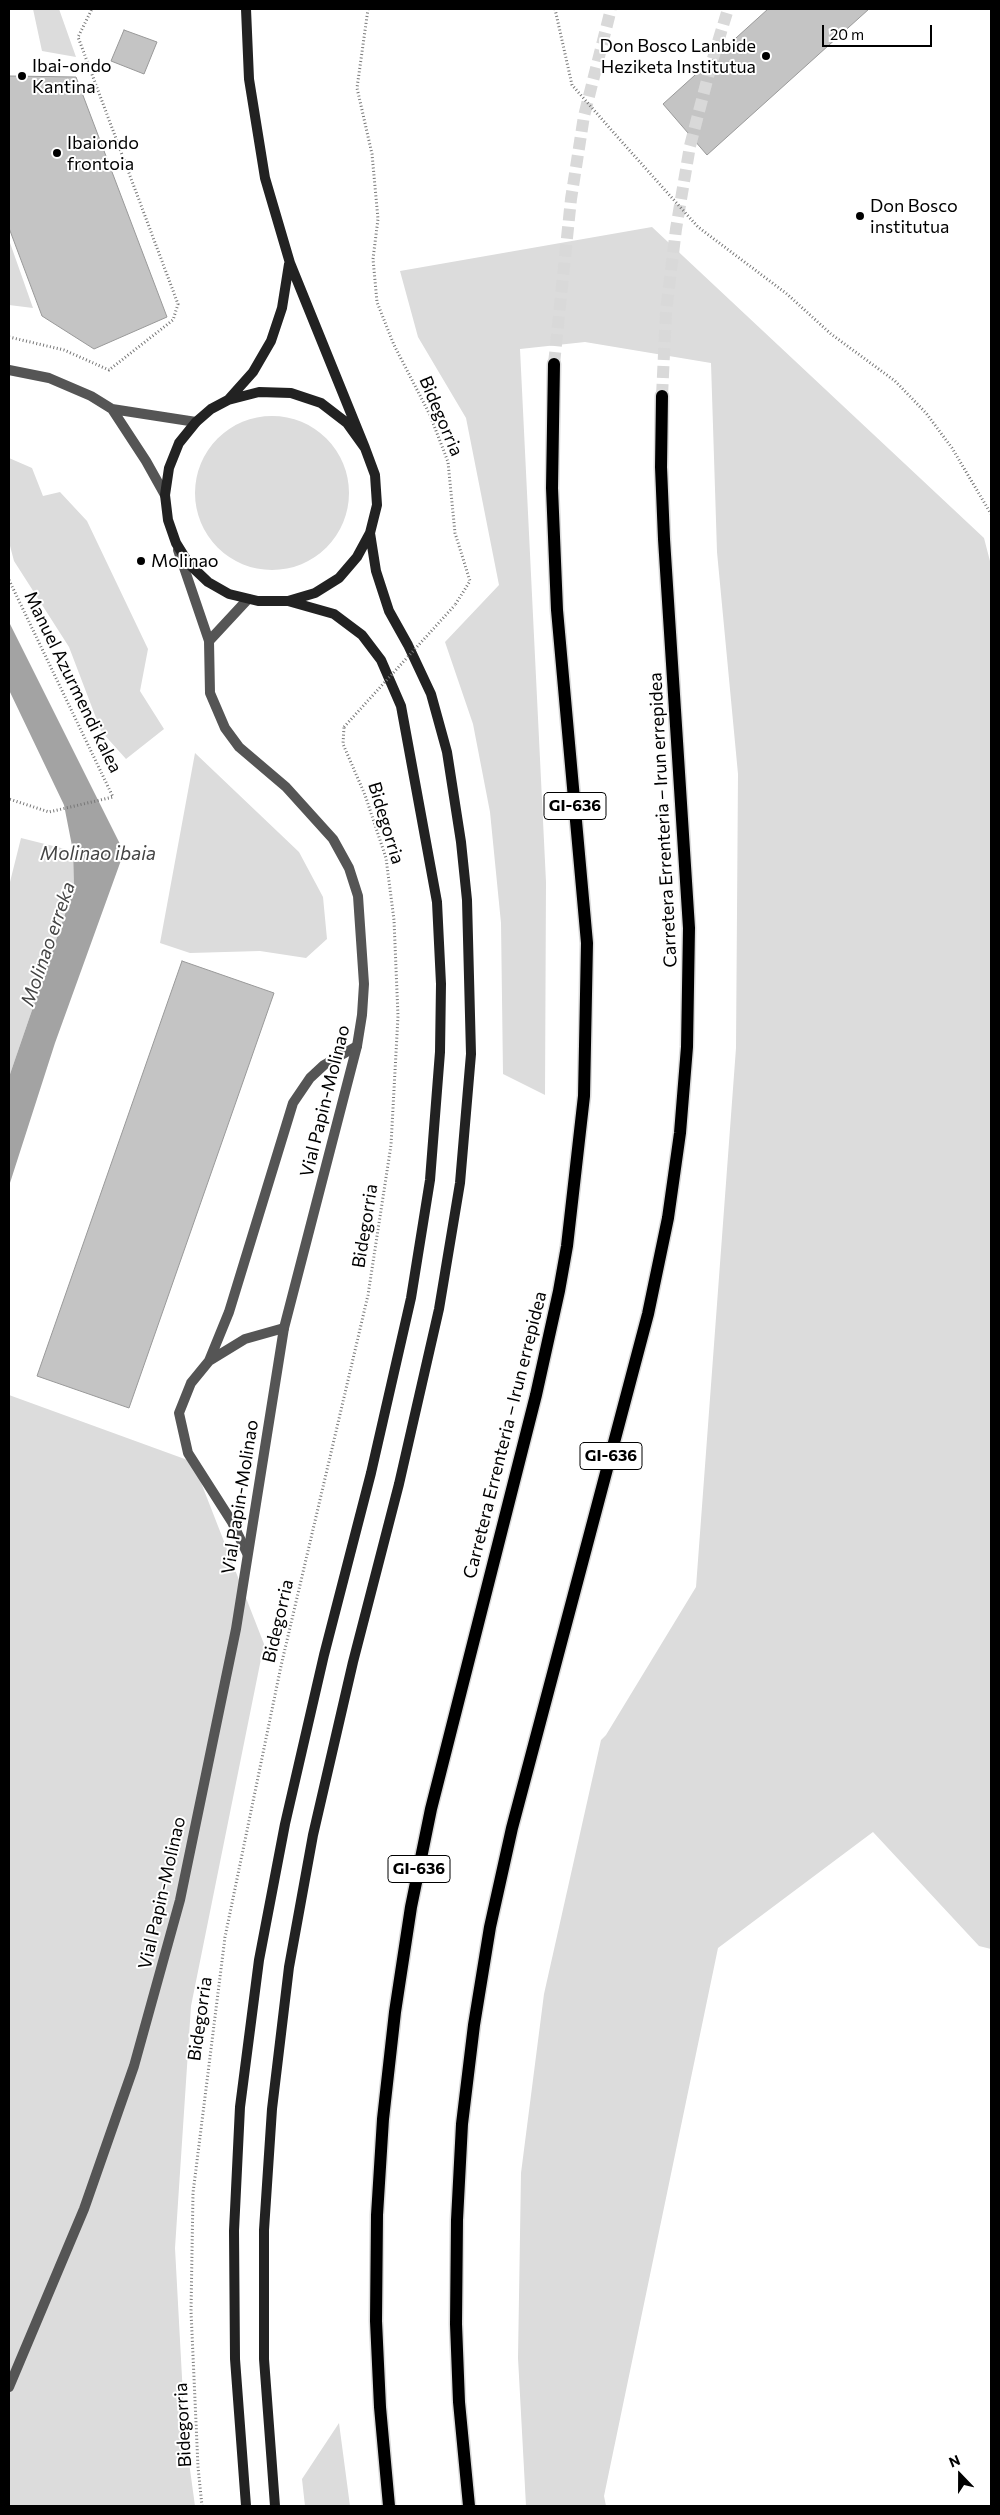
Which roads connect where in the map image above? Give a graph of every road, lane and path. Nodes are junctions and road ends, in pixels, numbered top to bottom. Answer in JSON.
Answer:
{"nodes":[{"id":1,"x":92,"y":9,"type":"edge"},
{"id":2,"x":246,"y":9,"type":"edge"},
{"id":3,"x":368,"y":9,"type":"edge"},
{"id":4,"x":555,"y":9,"type":"edge"},
{"id":5,"x":290,"y":263,"type":"junction"},
{"id":6,"x":9,"y":337,"type":"edge"},
{"id":7,"x":554,"y":364,"type":"tunnel mouth"},
{"id":8,"x":9,"y":370,"type":"edge"},
{"id":9,"x":662,"y":396,"type":"tunnel mouth"},
{"id":10,"x":228,"y":400,"type":"junction"},
{"id":11,"x":112,"y":410,"type":"junction"},
{"id":12,"x":196,"y":422,"type":"junction"},
{"id":13,"x":365,"y":448,"type":"junction"},
{"id":14,"x":165,"y":495,"type":"junction"},
{"id":15,"x":991,"y":514,"type":"edge"},
{"id":16,"x":370,"y":533,"type":"junction"},
{"id":17,"x":176,"y":543,"type":"junction"},
{"id":18,"x":9,"y":580,"type":"edge"},
{"id":19,"x":248,"y":599,"type":"junction"},
{"id":20,"x":288,"y":601,"type":"junction"},
{"id":21,"x":209,"y":641,"type":"junction"},
{"id":22,"x":9,"y":800,"type":"edge"},
{"id":23,"x":357,"y":1046,"type":"junction"},
{"id":24,"x":284,"y":1328,"type":"junction"},
{"id":25,"x":209,"y":1361,"type":"junction"},
{"id":26,"x":247,"y":1553,"type":"junction"},
{"id":27,"x":9,"y":2387,"type":"edge"},
{"id":28,"x":202,"y":2506,"type":"edge"},
{"id":29,"x":246,"y":2506,"type":"edge"},
{"id":30,"x":275,"y":2506,"type":"edge"},
{"id":31,"x":389,"y":2506,"type":"edge"},
{"id":32,"x":469,"y":2506,"type":"edge"}],
"edges":[{"from":1,"to":6,"type":"path"},
{"from":2,"to":5,"type":"street"},
{"from":3,"to":28,"type":"path","name":"Bidegorria","bridge":true},
{"from":4,"to":15,"type":"path"},
{"from":5,"to":10,"type":"street"},
{"from":5,"to":13,"type":"street"},
{"from":7,"to":31,"type":"main road","name":"Carretera Errenteria – Irun errepidea","number":"GI-636"},
{"from":8,"to":11,"type":"street"},
{"from":9,"to":32,"type":"main road","name":"Carretera Errenteria – Irun errepidea","number":"GI-636"},
{"from":10,"to":12,"type":"street"},
{"from":10,"to":13,"type":"street"},
{"from":11,"to":12,"type":"street"},
{"from":11,"to":14,"type":"street"},
{"from":12,"to":14,"type":"street"},
{"from":13,"to":16,"type":"street"},
{"from":14,"to":17,"type":"street"},
{"from":16,"to":20,"type":"street"},
{"from":16,"to":30,"type":"street"},
{"from":17,"to":19,"type":"street"},
{"from":17,"to":21,"type":"street","name":"Vial Papin-Molinao"},
{"from":18,"to":22,"type":"path","name":"Manuel Azurmendi kalea"},
{"from":19,"to":20,"type":"street"},
{"from":19,"to":21,"type":"street"},
{"from":20,"to":29,"type":"street"},
{"from":21,"to":23,"type":"street","name":"Vial Papin-Molinao"},
{"from":23,"to":24,"type":"street","name":"Vial Papin-Molinao"},
{"from":23,"to":25,"type":"street"},
{"from":24,"to":25,"type":"street"},
{"from":24,"to":26,"type":"street","name":"Vial Papin-Molinao"},
{"from":25,"to":26,"type":"street"},
{"from":26,"to":27,"type":"street","name":"Vial Papin-Molinao"}]}
